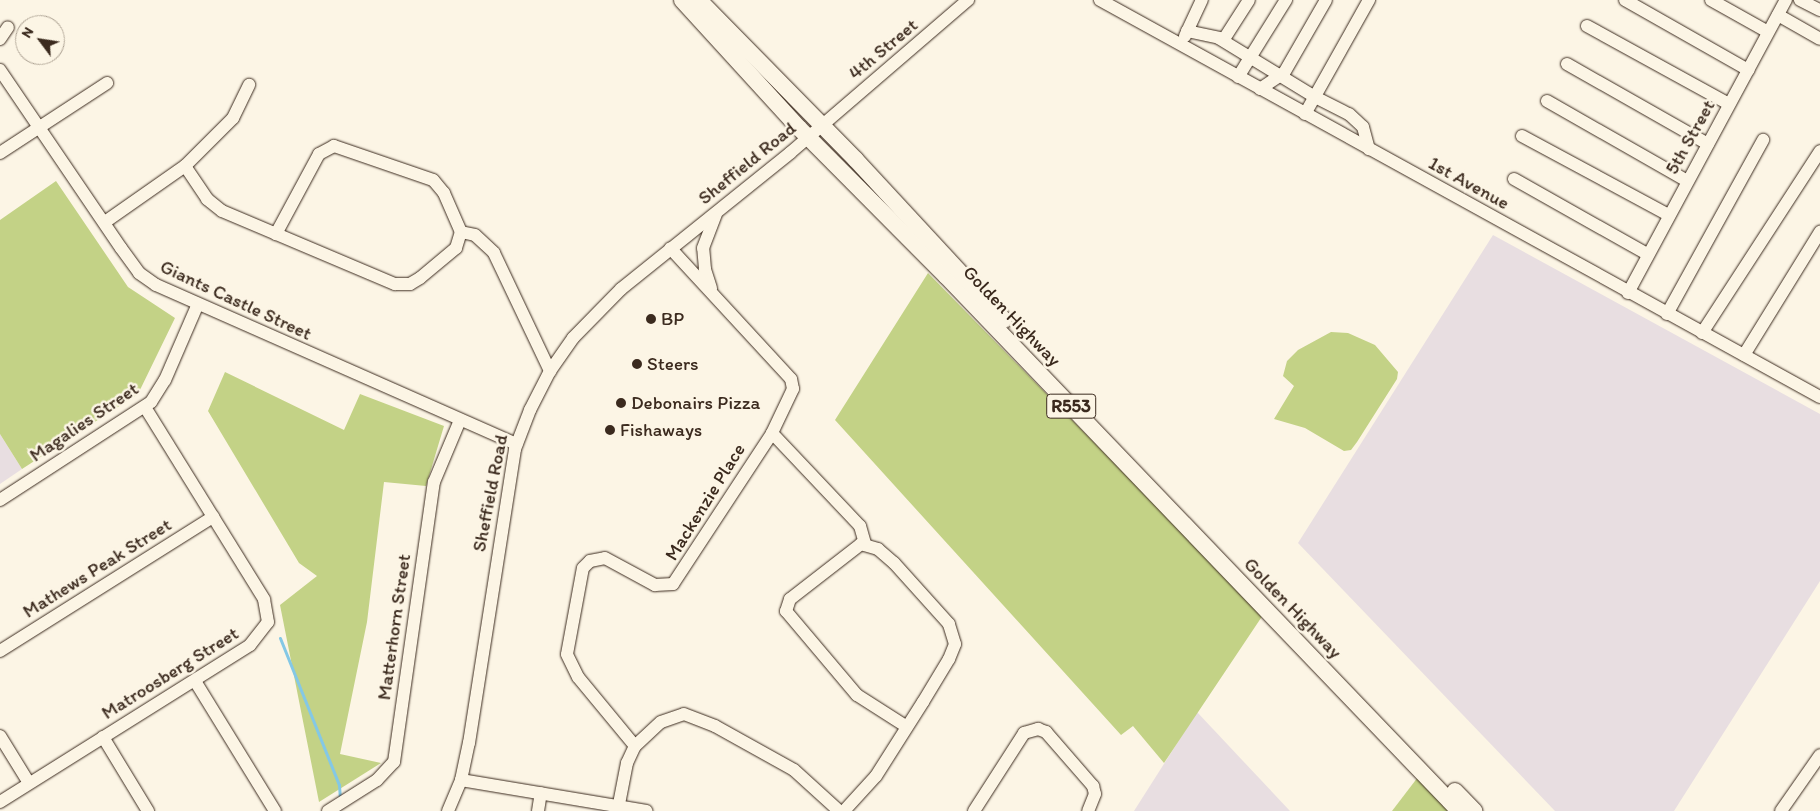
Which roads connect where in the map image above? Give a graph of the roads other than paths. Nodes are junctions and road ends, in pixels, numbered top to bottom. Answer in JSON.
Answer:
{"nodes":[{"id":1,"x":682,"y":0,"type":"edge"},
{"id":2,"x":699,"y":0,"type":"edge"},
{"id":3,"x":968,"y":0,"type":"edge"},
{"id":4,"x":1102,"y":0,"type":"edge"},
{"id":5,"x":1202,"y":0,"type":"edge"},
{"id":6,"x":1249,"y":0,"type":"edge"},
{"id":7,"x":1286,"y":0,"type":"edge"},
{"id":8,"x":1326,"y":0,"type":"edge"},
{"id":9,"x":1368,"y":0,"type":"edge"},
{"id":10,"x":1625,"y":0,"type":"edge"},
{"id":11,"x":1711,"y":0,"type":"edge"},
{"id":12,"x":1786,"y":0,"type":"edge"},
{"id":13,"x":1800,"y":0,"type":"edge"},
{"id":14,"x":1820,"y":10,"type":"edge"},
{"id":15,"x":1778,"y":15,"type":"junction"},
{"id":16,"x":1587,"y":26,"type":"dead end"},
{"id":17,"x":8,"y":27,"type":"dead end"},
{"id":18,"x":1187,"y":31,"type":"junction"},
{"id":19,"x":1768,"y":32,"type":"junction"},
{"id":20,"x":0,"y":39,"type":"edge"},
{"id":21,"x":1220,"y":39,"type":"junction"},
{"id":22,"x":1820,"y":39,"type":"edge"},
{"id":23,"x":1181,"y":45,"type":"junction"},
{"id":24,"x":1251,"y":58,"type":"junction"},
{"id":25,"x":1567,"y":64,"type":"dead end"},
{"id":26,"x":0,"y":70,"type":"edge"},
{"id":27,"x":1748,"y":70,"type":"junction"},
{"id":28,"x":1278,"y":75,"type":"junction"},
{"id":29,"x":1238,"y":77,"type":"junction"},
{"id":30,"x":107,"y":83,"type":"dead end"},
{"id":31,"x":249,"y":85,"type":"dead end"},
{"id":32,"x":1260,"y":89,"type":"junction"},
{"id":33,"x":1315,"y":97,"type":"junction"},
{"id":34,"x":1547,"y":101,"type":"dead end"},
{"id":35,"x":1729,"y":104,"type":"junction"},
{"id":36,"x":1305,"y":114,"type":"junction"},
{"id":37,"x":822,"y":125,"type":"junction"},
{"id":38,"x":38,"y":127,"type":"junction"},
{"id":39,"x":1522,"y":136,"type":"dead end"},
{"id":40,"x":808,"y":137,"type":"junction"},
{"id":41,"x":1763,"y":140,"type":"dead end"},
{"id":42,"x":1708,"y":144,"type":"junction"},
{"id":43,"x":1369,"y":149,"type":"junction"},
{"id":44,"x":1820,"y":151,"type":"edge"},
{"id":45,"x":0,"y":153,"type":"edge"},
{"id":46,"x":185,"y":166,"type":"junction"},
{"id":47,"x":1514,"y":179,"type":"dead end"},
{"id":48,"x":1687,"y":181,"type":"junction"},
{"id":49,"x":717,"y":212,"type":"junction"},
{"id":50,"x":1669,"y":214,"type":"junction"},
{"id":51,"x":105,"y":222,"type":"junction"},
{"id":52,"x":461,"y":232,"type":"junction"},
{"id":53,"x":1820,"y":232,"type":"edge"},
{"id":54,"x":276,"y":234,"type":"junction"},
{"id":55,"x":670,"y":248,"type":"junction"},
{"id":56,"x":1647,"y":254,"type":"junction"},
{"id":57,"x":1628,"y":293,"type":"junction"},
{"id":58,"x":714,"y":294,"type":"junction"},
{"id":59,"x":197,"y":306,"type":"junction"},
{"id":60,"x":1667,"y":314,"type":"junction"},
{"id":61,"x":1702,"y":333,"type":"junction"},
{"id":62,"x":1744,"y":355,"type":"junction"},
{"id":63,"x":550,"y":371,"type":"junction"},
{"id":64,"x":1820,"y":398,"type":"edge"},
{"id":65,"x":145,"y":407,"type":"junction"},
{"id":66,"x":460,"y":420,"type":"junction"},
{"id":67,"x":772,"y":433,"type":"junction"},
{"id":68,"x":517,"y":444,"type":"junction"},
{"id":69,"x":0,"y":500,"type":"edge"},
{"id":70,"x":213,"y":517,"type":"junction"},
{"id":71,"x":865,"y":543,"type":"junction"},
{"id":72,"x":0,"y":651,"type":"edge"},
{"id":73,"x":195,"y":681,"type":"junction"},
{"id":74,"x":906,"y":727,"type":"junction"},
{"id":75,"x":0,"y":736,"type":"edge"},
{"id":76,"x":103,"y":737,"type":"junction"},
{"id":77,"x":635,"y":746,"type":"junction"},
{"id":78,"x":1820,"y":755,"type":"edge"},
{"id":79,"x":1815,"y":772,"type":"edge"},
{"id":80,"x":461,"y":780,"type":"junction"},
{"id":81,"x":29,"y":783,"type":"junction"},
{"id":82,"x":541,"y":792,"type":"junction"},
{"id":83,"x":0,"y":802,"type":"edge"},
{"id":84,"x":619,"y":804,"type":"junction"},
{"id":85,"x":148,"y":811,"type":"edge"},
{"id":86,"x":274,"y":811,"type":"edge"},
{"id":87,"x":328,"y":811,"type":"edge"},
{"id":88,"x":448,"y":811,"type":"edge"},
{"id":89,"x":538,"y":811,"type":"edge"},
{"id":90,"x":646,"y":811,"type":"edge"},
{"id":91,"x":839,"y":811,"type":"edge"},
{"id":92,"x":844,"y":811,"type":"edge"},
{"id":93,"x":974,"y":811,"type":"edge"},
{"id":94,"x":1088,"y":811,"type":"edge"},
{"id":95,"x":1459,"y":811,"type":"edge"},
{"id":96,"x":1474,"y":811,"type":"edge"},
{"id":97,"x":1781,"y":811,"type":"edge"}],
"edges":[{"from":1,"to":40,"type":"main road","name":"Golden Highway","number":"R553"},
{"from":2,"to":37,"type":"main road","name":"Golden Highway","number":"R553"},
{"from":3,"to":37,"type":"street","name":"4th Street"},
{"from":4,"to":23,"type":"street","name":"1st Avenue"},
{"from":5,"to":18,"type":"street"},
{"from":6,"to":21,"type":"street"},
{"from":7,"to":24,"type":"street"},
{"from":8,"to":28,"type":"street"},
{"from":9,"to":33,"type":"street"},
{"from":10,"to":27,"type":"street"},
{"from":11,"to":19,"type":"street"},
{"from":12,"to":15,"type":"street","name":"5th Street"},
{"from":13,"to":14,"type":"street"},
{"from":15,"to":19,"type":"street","name":"5th Street"},
{"from":15,"to":22,"type":"street"},
{"from":16,"to":35,"type":"street"},
{"from":17,"to":20,"type":"street"},
{"from":18,"to":21,"type":"street"},
{"from":18,"to":23,"type":"street"},
{"from":19,"to":27,"type":"street","name":"5th Street"},
{"from":21,"to":24,"type":"street"},
{"from":23,"to":29,"type":"street","name":"1st Avenue"},
{"from":24,"to":28,"type":"street"},
{"from":24,"to":29,"type":"street"},
{"from":25,"to":42,"type":"street"},
{"from":26,"to":38,"type":"street","name":"Giants Castle Street"},
{"from":27,"to":35,"type":"street","name":"5th Street"},
{"from":28,"to":32,"type":"street"},
{"from":28,"to":33,"type":"street"},
{"from":29,"to":32,"type":"street","name":"1st Avenue"},
{"from":30,"to":38,"type":"street"},
{"from":31,"to":46,"type":"street"},
{"from":32,"to":36,"type":"street","name":"1st Avenue"},
{"from":33,"to":36,"type":"street"},
{"from":33,"to":43,"type":"street"},
{"from":34,"to":48,"type":"street"},
{"from":35,"to":42,"type":"street","name":"5th Street"},
{"from":36,"to":43,"type":"street","name":"1st Avenue"},
{"from":37,"to":40,"type":"street","name":"Sheffield Road"},
{"from":37,"to":96,"type":"main road","name":"Golden Highway","number":"R553"},
{"from":38,"to":45,"type":"street"},
{"from":38,"to":51,"type":"street","name":"Giants Castle Street"},
{"from":39,"to":50,"type":"street"},
{"from":40,"to":49,"type":"street","name":"Sheffield Road"},
{"from":40,"to":95,"type":"main road","name":"Golden Highway","number":"R553"},
{"from":41,"to":60,"type":"street"},
{"from":42,"to":48,"type":"street","name":"5th Street"},
{"from":43,"to":57,"type":"street","name":"1st Avenue"},
{"from":44,"to":61,"type":"street"},
{"from":46,"to":51,"type":"street"},
{"from":46,"to":54,"type":"street"},
{"from":47,"to":56,"type":"street"},
{"from":48,"to":50,"type":"street","name":"5th Street"},
{"from":49,"to":55,"type":"street","name":"Sheffield Road"},
{"from":49,"to":58,"type":"street"},
{"from":50,"to":56,"type":"street","name":"5th Street"},
{"from":51,"to":59,"type":"street","name":"Giants Castle Street"},
{"from":52,"to":54,"type":"street"},
{"from":52,"to":54,"type":"street"},
{"from":52,"to":63,"type":"street"},
{"from":53,"to":62,"type":"street"},
{"from":55,"to":58,"type":"street","name":"Mackenzie Place"},
{"from":55,"to":63,"type":"street","name":"Sheffield Road"},
{"from":56,"to":57,"type":"street","name":"5th Street"},
{"from":57,"to":60,"type":"street","name":"1st Avenue"},
{"from":58,"to":67,"type":"street","name":"Mackenzie Place"},
{"from":59,"to":65,"type":"street","name":"Magalies Street"},
{"from":59,"to":66,"type":"street","name":"Giants Castle Street"},
{"from":60,"to":61,"type":"street","name":"1st Avenue"},
{"from":61,"to":62,"type":"street","name":"1st Avenue"},
{"from":62,"to":64,"type":"street","name":"1st Avenue"},
{"from":63,"to":68,"type":"street","name":"Sheffield Road"},
{"from":65,"to":69,"type":"street","name":"Magalies Street"},
{"from":65,"to":70,"type":"street","name":"Matroosberg Street"},
{"from":66,"to":68,"type":"street","name":"Giants Castle Street"},
{"from":66,"to":87,"type":"street","name":"Matterhorn Street"},
{"from":67,"to":71,"type":"street"},
{"from":67,"to":77,"type":"street","name":"Mackenzie Place"},
{"from":68,"to":80,"type":"street","name":"Sheffield Road"},
{"from":70,"to":72,"type":"street","name":"Mathews Peak Street"},
{"from":70,"to":73,"type":"street","name":"Matroosberg Street"},
{"from":71,"to":74,"type":"street"},
{"from":71,"to":74,"type":"street"},
{"from":73,"to":76,"type":"street","name":"Matroosberg Street"},
{"from":73,"to":86,"type":"street"},
{"from":74,"to":92,"type":"street"},
{"from":75,"to":81,"type":"street"},
{"from":76,"to":81,"type":"street","name":"Matroosberg Street"},
{"from":76,"to":85,"type":"street"},
{"from":77,"to":84,"type":"street"},
{"from":77,"to":91,"type":"street"},
{"from":78,"to":79,"type":"street"},
{"from":79,"to":97,"type":"street"},
{"from":80,"to":82,"type":"street"},
{"from":80,"to":88,"type":"street","name":"Sheffield Road"},
{"from":81,"to":83,"type":"street","name":"Matroosberg Street"},
{"from":82,"to":84,"type":"street"},
{"from":82,"to":89,"type":"street"},
{"from":84,"to":90,"type":"street"},
{"from":93,"to":94,"type":"street"}]}
